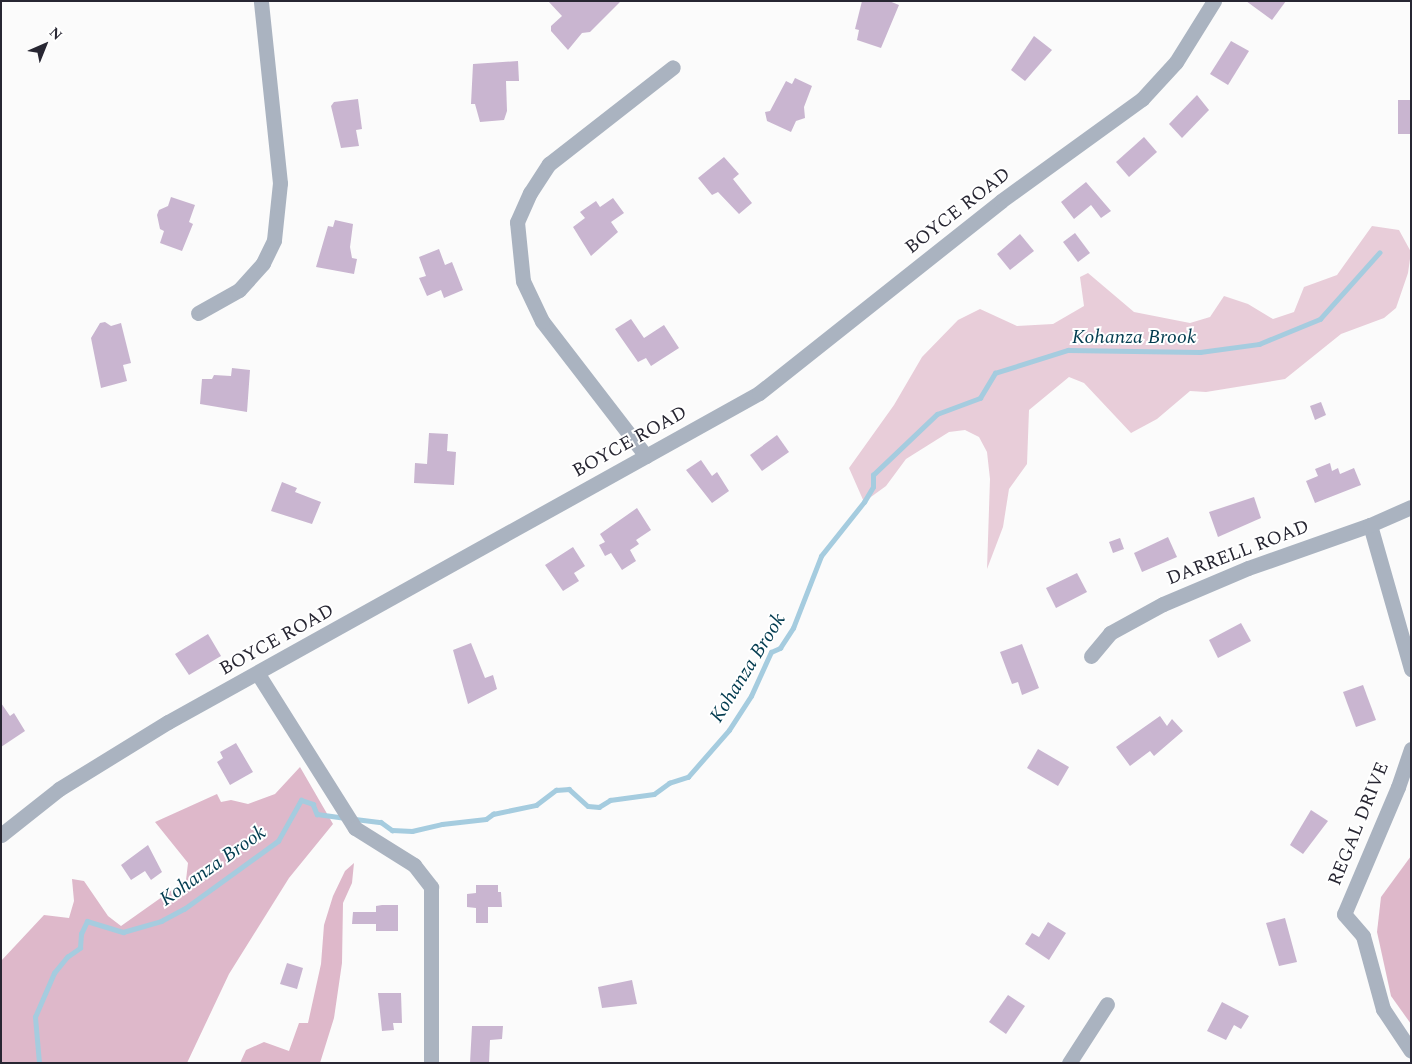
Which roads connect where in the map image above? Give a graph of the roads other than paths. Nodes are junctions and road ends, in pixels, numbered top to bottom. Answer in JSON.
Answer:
{"nodes":[{"id":1,"x":261,"y":1,"type":"edge"},
{"id":2,"x":1214,"y":1,"type":"edge"},
{"id":3,"x":673,"y":66,"type":"dead end"},
{"id":4,"x":198,"y":314,"type":"dead end"},
{"id":5,"x":646,"y":456,"type":"junction"},
{"id":6,"x":1411,"y":507,"type":"edge"},
{"id":7,"x":1370,"y":525,"type":"junction"},
{"id":8,"x":1091,"y":656,"type":"dead end"},
{"id":9,"x":1411,"y":669,"type":"edge"},
{"id":10,"x":258,"y":674,"type":"junction"},
{"id":11,"x":1411,"y":748,"type":"edge"},
{"id":12,"x":1,"y":835,"type":"edge"},
{"id":13,"x":1107,"y":1004,"type":"dead end"},
{"id":14,"x":1411,"y":1051,"type":"edge"},
{"id":15,"x":431,"y":1063,"type":"edge"},
{"id":16,"x":1068,"y":1063,"type":"edge"}],
"edges":[{"from":1,"to":4,"type":"street"},
{"from":2,"to":5,"type":"street","name":"BOYCE ROAD"},
{"from":3,"to":5,"type":"street"},
{"from":5,"to":10,"type":"street","name":"BOYCE ROAD"},
{"from":6,"to":7,"type":"street","name":"DARRELL ROAD"},
{"from":7,"to":8,"type":"street","name":"DARRELL ROAD"},
{"from":7,"to":9,"type":"street"},
{"from":10,"to":12,"type":"street","name":"BOYCE ROAD"},
{"from":10,"to":15,"type":"street"},
{"from":11,"to":14,"type":"street","name":"REGAL DRIVE"},
{"from":13,"to":16,"type":"street"}]}
